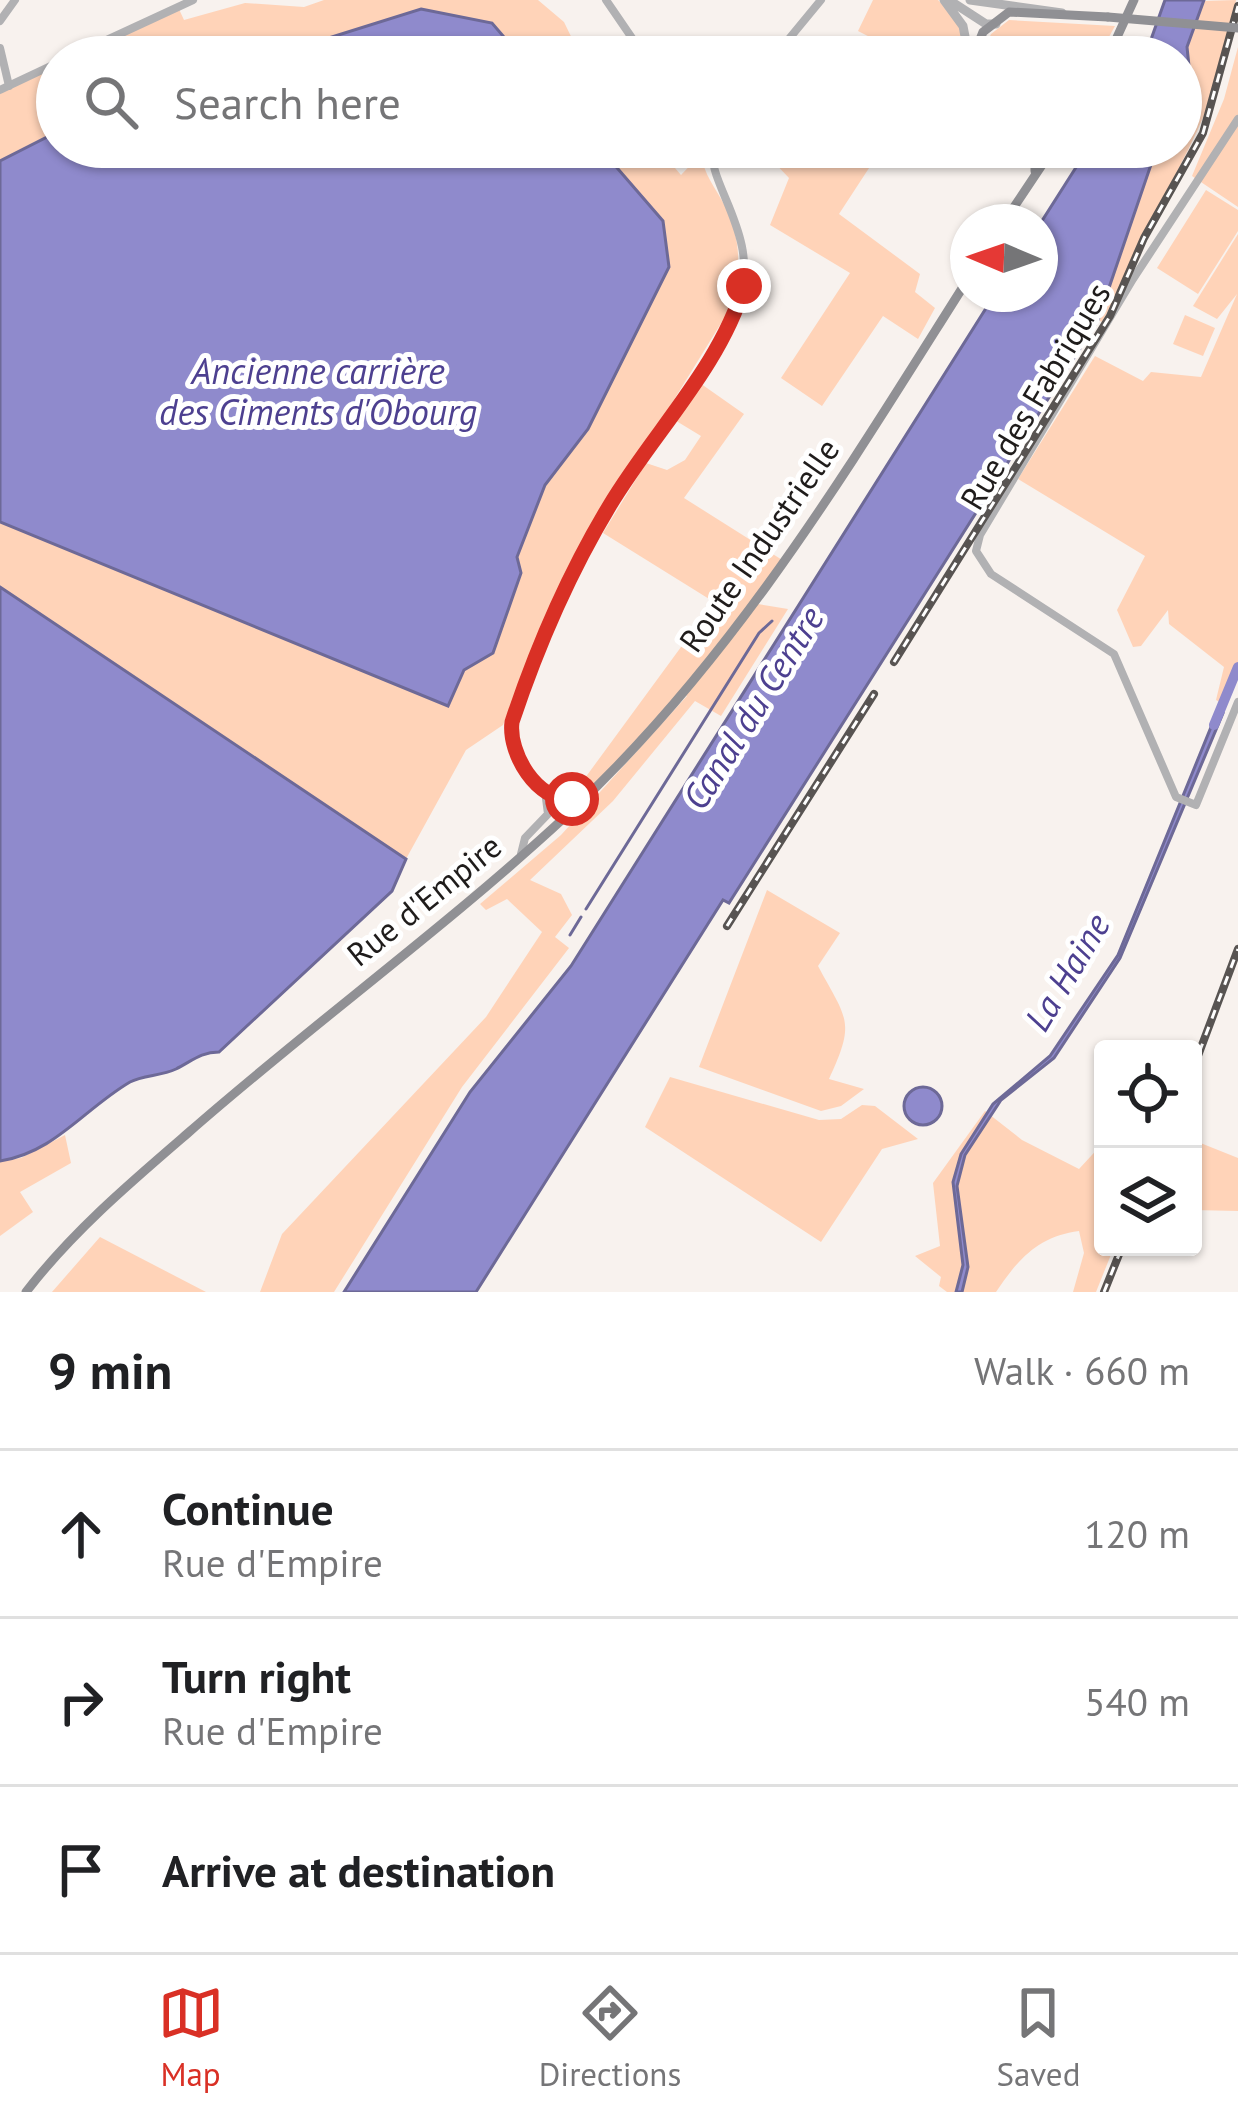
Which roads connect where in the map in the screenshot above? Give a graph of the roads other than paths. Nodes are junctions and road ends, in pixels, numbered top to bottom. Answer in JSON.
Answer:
{"nodes":[{"id":1,"x":15,"y":0,"type":"edge"},
{"id":2,"x":193,"y":0,"type":"edge"},
{"id":3,"x":606,"y":0,"type":"edge"},
{"id":4,"x":946,"y":0,"type":"edge"},
{"id":5,"x":970,"y":0,"type":"edge"},
{"id":6,"x":1134,"y":0,"type":"edge"},
{"id":7,"x":818,"y":1,"type":"edge"},
{"id":8,"x":1062,"y":13,"type":"junction"},
{"id":9,"x":0,"y":21,"type":"edge"},
{"id":10,"x":994,"y":24,"type":"junction"},
{"id":11,"x":1238,"y":28,"type":"edge"},
{"id":12,"x":115,"y":36,"type":"edge"},
{"id":13,"x":631,"y":36,"type":"edge"},
{"id":14,"x":790,"y":36,"type":"edge"},
{"id":15,"x":966,"y":36,"type":"edge"},
{"id":16,"x":986,"y":36,"type":"edge"},
{"id":17,"x":1118,"y":36,"type":"edge"},
{"id":18,"x":0,"y":48,"type":"edge"},
{"id":19,"x":36,"y":73,"type":"edge"},
{"id":20,"x":5,"y":88,"type":"edge"},
{"id":21,"x":1238,"y":119,"type":"edge"},
{"id":22,"x":714,"y":168,"type":"edge"},
{"id":23,"x":1035,"y":168,"type":"edge"},
{"id":24,"x":1040,"y":168,"type":"edge"},
{"id":25,"x":1027,"y":187,"type":"junction"},
{"id":26,"x":1016,"y":204,"type":"edge"},
{"id":27,"x":950,"y":307,"type":"edge"},
{"id":28,"x":1238,"y":702,"type":"edge"},
{"id":29,"x":545,"y":791,"type":"junction"},
{"id":30,"x":587,"y":796,"type":"junction"},
{"id":31,"x":565,"y":818,"type":"junction"},
{"id":32,"x":521,"y":857,"type":"junction"},
{"id":33,"x":26,"y":1292,"type":"edge"}],
"edges":[{"from":1,"to":9,"type":"street"},
{"from":2,"to":12,"type":"street"},
{"from":3,"to":13,"type":"street"},
{"from":4,"to":10,"type":"street"},
{"from":4,"to":15,"type":"street"},
{"from":5,"to":8,"type":"street"},
{"from":6,"to":17,"type":"main road"},
{"from":7,"to":14,"type":"street"},
{"from":8,"to":10,"type":"main road"},
{"from":8,"to":11,"type":"main road","bridge":true},
{"from":10,"to":16,"type":"main road"},
{"from":18,"to":20,"type":"street"},
{"from":19,"to":20,"type":"street"},
{"from":21,"to":28,"type":"street","name":"Rue des Fabriques"},
{"from":22,"to":29,"type":"street"},
{"from":23,"to":25,"type":"main road"},
{"from":24,"to":25,"type":"main road"},
{"from":25,"to":26,"type":"main road"},
{"from":27,"to":30,"type":"main road","name":"Route Industrielle"},
{"from":29,"to":30,"type":"street"},
{"from":29,"to":31,"type":"street"},
{"from":29,"to":32,"type":"street"},
{"from":30,"to":31,"type":"main road","name":"Route Industrielle"},
{"from":31,"to":32,"type":"main road","name":"Rue d'Empire"},
{"from":32,"to":33,"type":"main road","name":"Rue d'Empire"}]}
